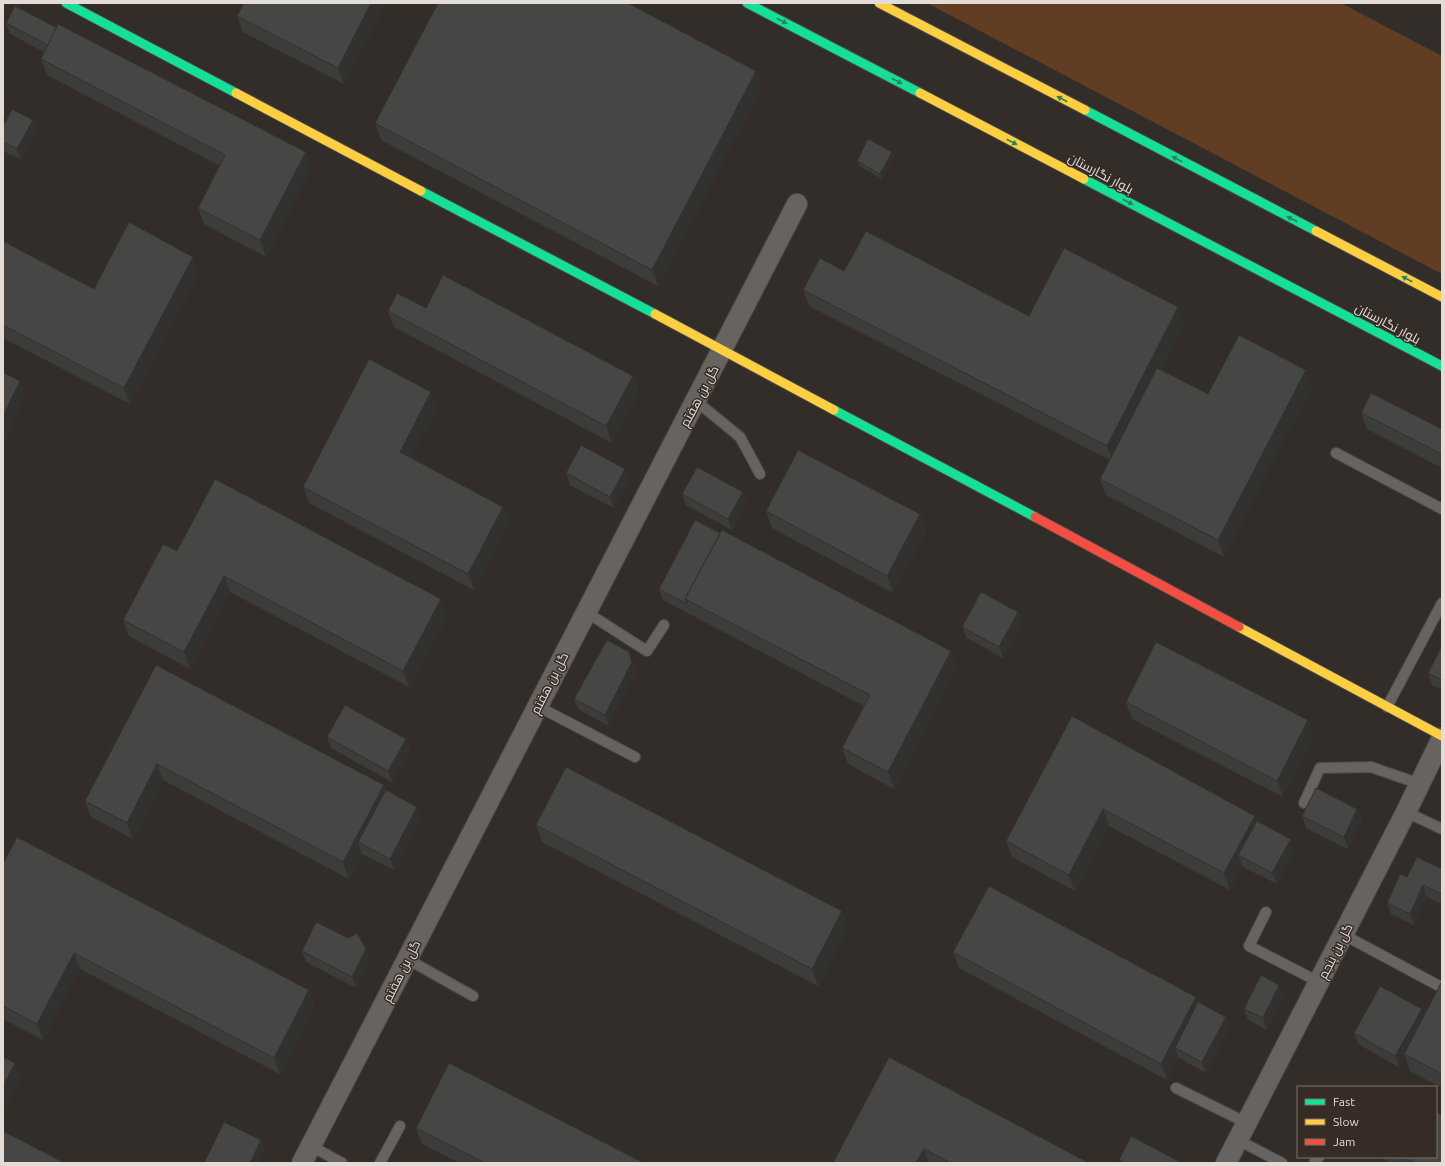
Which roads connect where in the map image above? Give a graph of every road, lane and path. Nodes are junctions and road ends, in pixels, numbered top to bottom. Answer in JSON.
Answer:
{"nodes":[{"id":1,"x":66,"y":3,"type":"edge"},
{"id":2,"x":747,"y":3,"type":"edge"},
{"id":3,"x":879,"y":3,"type":"edge"},
{"id":4,"x":797,"y":204,"type":"dead end"},
{"id":5,"x":1442,"y":297,"type":"edge"},
{"id":6,"x":723,"y":350,"type":"junction"},
{"id":7,"x":1442,"y":366,"type":"edge"},
{"id":8,"x":696,"y":401,"type":"junction"},
{"id":9,"x":1336,"y":453,"type":"dead end"},
{"id":10,"x":760,"y":474,"type":"dead end"},
{"id":11,"x":1442,"y":509,"type":"edge"},
{"id":12,"x":1442,"y":603,"type":"edge"},
{"id":13,"x":586,"y":612,"type":"junction"},
{"id":14,"x":664,"y":625,"type":"dead end"},
{"id":15,"x":537,"y":706,"type":"junction"},
{"id":16,"x":1387,"y":707,"type":"junction"},
{"id":17,"x":1442,"y":737,"type":"edge"},
{"id":18,"x":635,"y":757,"type":"dead end"},
{"id":19,"x":1420,"y":784,"type":"junction"},
{"id":20,"x":1304,"y":803,"type":"dead end"},
{"id":21,"x":1406,"y":812,"type":"junction"},
{"id":22,"x":1442,"y":829,"type":"edge"},
{"id":23,"x":1266,"y":912,"type":"dead end"},
{"id":24,"x":1344,"y":935,"type":"junction"},
{"id":25,"x":407,"y":959,"type":"junction"},
{"id":26,"x":1319,"y":982,"type":"junction"},
{"id":27,"x":1441,"y":987,"type":"edge"},
{"id":28,"x":473,"y":996,"type":"dead end"},
{"id":29,"x":1176,"y":1088,"type":"dead end"},
{"id":30,"x":400,"y":1126,"type":"dead end"},
{"id":31,"x":1242,"y":1132,"type":"junction"},
{"id":32,"x":306,"y":1155,"type":"edge"},
{"id":33,"x":342,"y":1163,"type":"edge"},
{"id":34,"x":380,"y":1163,"type":"edge"},
{"id":35,"x":1226,"y":1163,"type":"edge"},
{"id":36,"x":1282,"y":1163,"type":"edge"}],
"edges":[{"from":1,"to":6,"type":"street"},
{"from":2,"to":7,"type":"street","name":"بلوار نگارستان","one_way":true},
{"from":5,"to":3,"type":"street","one_way":true},
{"from":4,"to":6,"type":"street","name":"گل بن هفتم"},
{"from":6,"to":8,"type":"street","name":"گل بن هفتم"},
{"from":6,"to":16,"type":"street"},
{"from":8,"to":10,"type":"lane"},
{"from":8,"to":13,"type":"street","name":"گل بن هفتم"},
{"from":9,"to":11,"type":"lane"},
{"from":12,"to":16,"type":"lane"},
{"from":13,"to":14,"type":"lane"},
{"from":13,"to":15,"type":"street","name":"گل بن هفتم"},
{"from":15,"to":18,"type":"lane"},
{"from":15,"to":25,"type":"street","name":"گل بن هفتم"},
{"from":16,"to":17,"type":"street"},
{"from":17,"to":19,"type":"street","name":"گل بن پنجم"},
{"from":19,"to":20,"type":"lane"},
{"from":19,"to":21,"type":"street","name":"گل بن پنجم"},
{"from":21,"to":22,"type":"lane"},
{"from":21,"to":24,"type":"street","name":"گل بن پنجم"},
{"from":23,"to":26,"type":"lane"},
{"from":24,"to":26,"type":"street","name":"گل بن پنجم"},
{"from":24,"to":27,"type":"lane"},
{"from":25,"to":28,"type":"lane"},
{"from":25,"to":32,"type":"street","name":"گل بن هفتم"},
{"from":26,"to":31,"type":"street","name":"گل بن پنجم"},
{"from":29,"to":31,"type":"lane"},
{"from":30,"to":34,"type":"lane"},
{"from":31,"to":35,"type":"street","name":"گل بن پنجم"},
{"from":31,"to":36,"type":"lane"},
{"from":32,"to":33,"type":"lane"}]}
